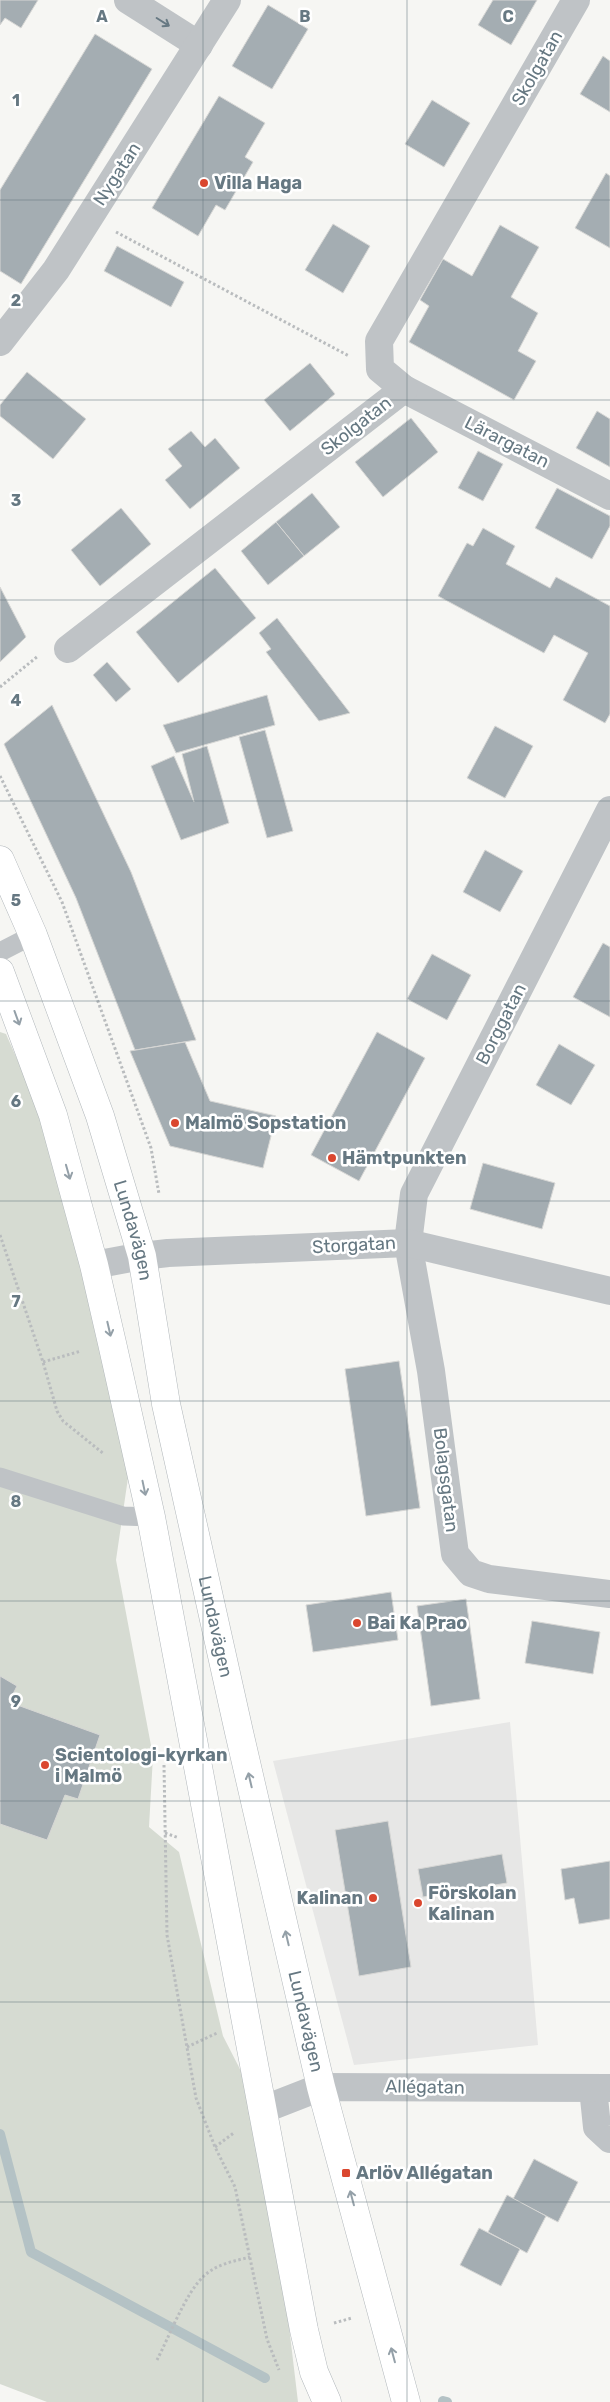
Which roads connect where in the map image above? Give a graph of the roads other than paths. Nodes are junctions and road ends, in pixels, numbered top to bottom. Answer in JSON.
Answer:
{"nodes":[{"id":1,"x":128,"y":0,"type":"edge"},
{"id":2,"x":226,"y":0,"type":"edge"},
{"id":3,"x":576,"y":0,"type":"edge"},
{"id":4,"x":199,"y":45,"type":"junction"},
{"id":5,"x":0,"y":342,"type":"edge"},
{"id":6,"x":404,"y":389,"type":"junction"},
{"id":7,"x":610,"y":496,"type":"edge"},
{"id":8,"x":68,"y":649,"type":"road end"},
{"id":9,"x":610,"y":810,"type":"edge"},
{"id":10,"x":0,"y":860,"type":"edge"},
{"id":11,"x":33,"y":935,"type":"junction"},
{"id":12,"x":0,"y":952,"type":"edge"},
{"id":13,"x":0,"y":972,"type":"edge"},
{"id":14,"x":408,"y":1243,"type":"junction"},
{"id":15,"x":142,"y":1256,"type":"junction"},
{"id":16,"x":94,"y":1265,"type":"junction"},
{"id":17,"x":610,"y":1291,"type":"edge"},
{"id":18,"x":0,"y":1477,"type":"edge"},
{"id":19,"x":151,"y":1518,"type":"junction"},
{"id":20,"x":610,"y":1594,"type":"edge"},
{"id":21,"x":322,"y":2087,"type":"junction"},
{"id":22,"x":602,"y":2088,"type":"edge"},
{"id":23,"x":262,"y":2110,"type":"junction"},
{"id":24,"x":610,"y":2139,"type":"edge"},
{"id":25,"x":327,"y":2402,"type":"edge"},
{"id":26,"x":406,"y":2402,"type":"edge"}],
"edges":[{"from":1,"to":4,"type":"street","one_way":true},
{"from":2,"to":4,"type":"street","name":"Nygatan"},
{"from":3,"to":6,"type":"street","name":"Skolgatan"},
{"from":4,"to":5,"type":"street","name":"Nygatan"},
{"from":6,"to":7,"type":"street","name":"Lärargatan"},
{"from":6,"to":8,"type":"street","name":"Skolgatan"},
{"from":9,"to":14,"type":"street","name":"Borggatan"},
{"from":10,"to":11,"type":"main road","name":"Lundavägen"},
{"from":11,"to":12,"type":"lane"},
{"from":11,"to":15,"type":"main road","name":"Lundavägen"},
{"from":13,"to":16,"type":"main road","one_way":true},
{"from":14,"to":15,"type":"street","name":"Storgatan"},
{"from":14,"to":17,"type":"street","name":"Storgatan"},
{"from":14,"to":20,"type":"street","name":"Bolagsgatan"},
{"from":15,"to":16,"type":"street","name":"Storgatan"},
{"from":21,"to":15,"type":"main road","name":"Lundavägen","one_way":true},
{"from":16,"to":19,"type":"main road","one_way":true},
{"from":18,"to":19,"type":"lane"},
{"from":19,"to":23,"type":"main road"},
{"from":21,"to":22,"type":"street","name":"Allégatan"},
{"from":21,"to":23,"type":"street","name":"Allégatan"},
{"from":26,"to":21,"type":"main road","name":"Lundavägen","one_way":true},
{"from":22,"to":24,"type":"street","name":"Allégatan"},
{"from":23,"to":25,"type":"main road"}]}
